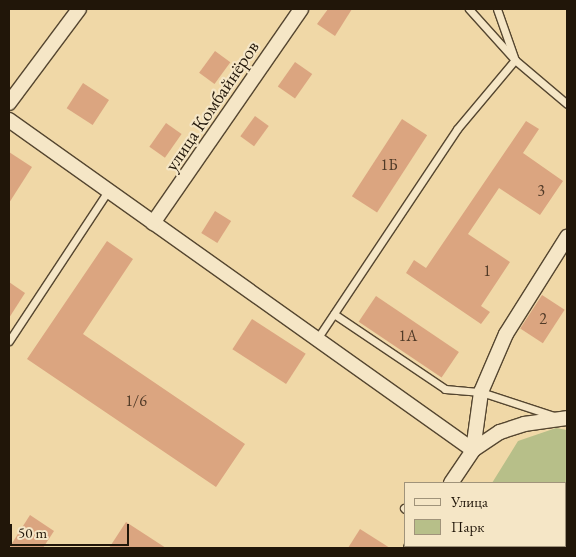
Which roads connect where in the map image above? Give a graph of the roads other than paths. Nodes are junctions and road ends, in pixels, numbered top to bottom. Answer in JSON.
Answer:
{"nodes":[{"id":1,"x":79,"y":9,"type":"edge"},
{"id":2,"x":301,"y":9,"type":"edge"},
{"id":3,"x":469,"y":9,"type":"edge"},
{"id":4,"x":497,"y":9,"type":"edge"},
{"id":5,"x":515,"y":60,"type":"junction"},
{"id":6,"x":9,"y":103,"type":"edge"},
{"id":7,"x":567,"y":104,"type":"edge"},
{"id":8,"x":9,"y":120,"type":"edge"},
{"id":9,"x":108,"y":191,"type":"junction"},
{"id":10,"x":153,"y":223,"type":"junction"},
{"id":11,"x":567,"y":237,"type":"edge"},
{"id":12,"x":334,"y":314,"type":"junction"},
{"id":13,"x":316,"y":339,"type":"junction"},
{"id":14,"x":9,"y":341,"type":"edge"},
{"id":15,"x":481,"y":392,"type":"junction"},
{"id":16,"x":564,"y":418,"type":"edge"},
{"id":17,"x":473,"y":450,"type":"junction"},
{"id":18,"x":452,"y":482,"type":"edge"}],
"edges":[{"from":1,"to":6,"type":"street"},
{"from":2,"to":10,"type":"street","name":"улица Комбайнёров"},
{"from":3,"to":5,"type":"lane"},
{"from":4,"to":5,"type":"lane"},
{"from":5,"to":7,"type":"lane"},
{"from":5,"to":12,"type":"lane"},
{"from":8,"to":9,"type":"street"},
{"from":9,"to":10,"type":"street"},
{"from":9,"to":14,"type":"lane"},
{"from":10,"to":13,"type":"street"},
{"from":11,"to":15,"type":"street"},
{"from":12,"to":13,"type":"lane"},
{"from":12,"to":15,"type":"lane"},
{"from":13,"to":17,"type":"street"},
{"from":15,"to":16,"type":"lane"},
{"from":15,"to":17,"type":"street"},
{"from":16,"to":17,"type":"street"},
{"from":17,"to":18,"type":"street"}]}
